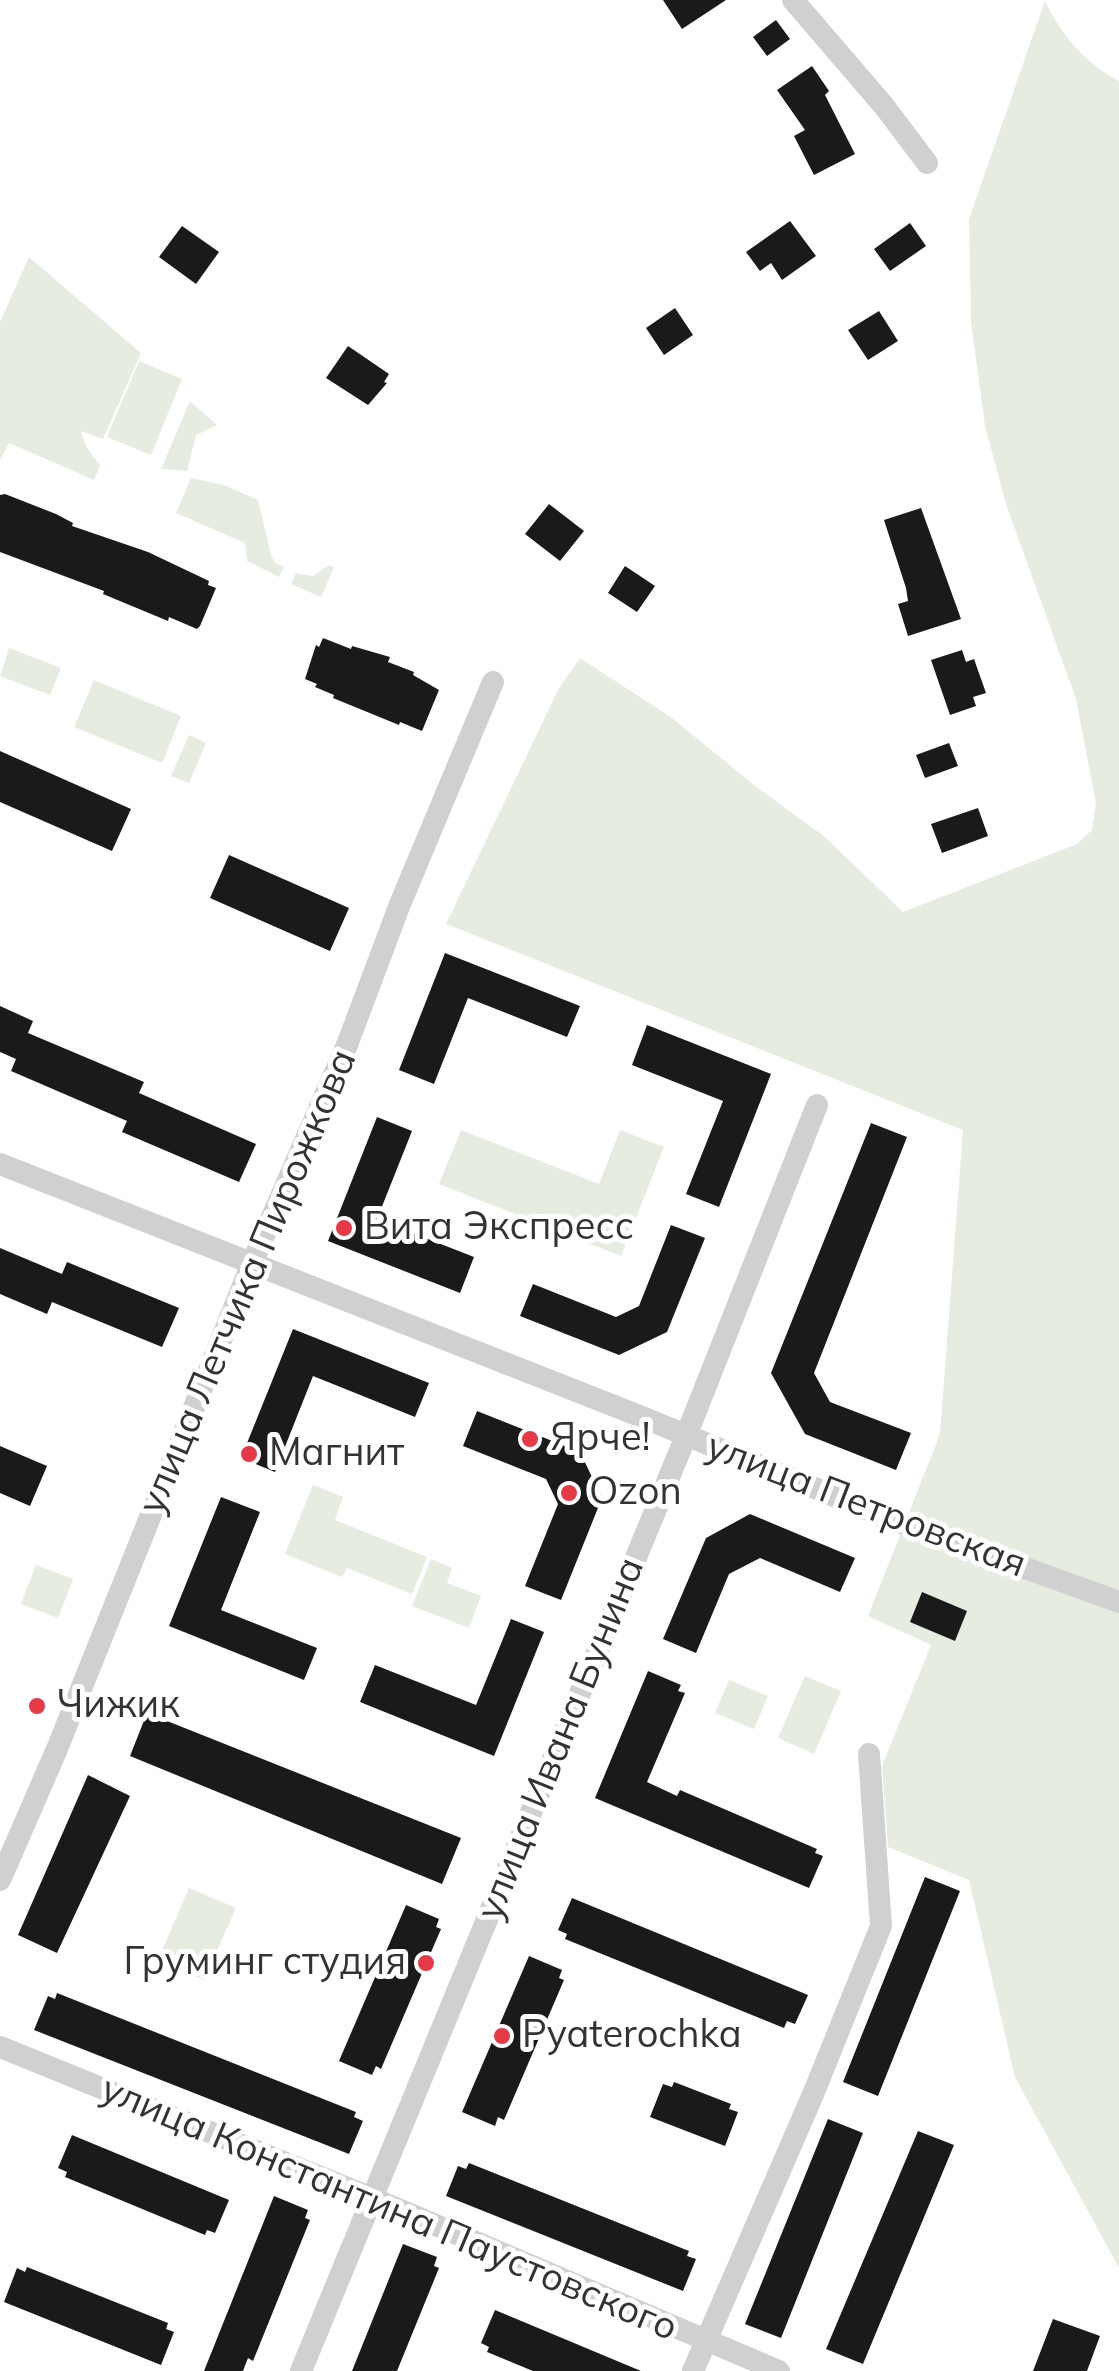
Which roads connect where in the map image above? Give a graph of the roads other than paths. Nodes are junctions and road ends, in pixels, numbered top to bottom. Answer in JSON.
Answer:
{"nodes":[{"id":1,"x":793,"y":0,"type":"edge"},
{"id":2,"x":926,"y":163,"type":"dead end"},
{"id":3,"x":493,"y":682,"type":"dead end"},
{"id":4,"x":817,"y":1105,"type":"dead end"},
{"id":5,"x":0,"y":1164,"type":"edge"},
{"id":6,"x":252,"y":1263,"type":"junction"},
{"id":7,"x":686,"y":1436,"type":"junction"},
{"id":8,"x":1119,"y":1602,"type":"edge"},
{"id":9,"x":869,"y":1754,"type":"dead end"},
{"id":10,"x":0,"y":1880,"type":"edge"},
{"id":11,"x":0,"y":2047,"type":"edge"},
{"id":12,"x":372,"y":2198,"type":"junction"},
{"id":13,"x":705,"y":2342,"type":"junction"},
{"id":14,"x":301,"y":2371,"type":"edge"},
{"id":15,"x":694,"y":2371,"type":"edge"},
{"id":16,"x":779,"y":2371,"type":"edge"}],
"edges":[{"from":1,"to":2,"type":"street"},
{"from":3,"to":6,"type":"street","name":"улица Летчика Пирожкова"},
{"from":4,"to":7,"type":"street","name":"улица Ивана Бунина"},
{"from":5,"to":6,"type":"street","name":"улица Петровская"},
{"from":6,"to":7,"type":"street","name":"улица Петровская"},
{"from":6,"to":10,"type":"street","name":"улица Летчика Пирожкова"},
{"from":7,"to":8,"type":"street","name":"улица Петровская"},
{"from":7,"to":12,"type":"street","name":"улица Ивана Бунина"},
{"from":9,"to":13,"type":"street"},
{"from":11,"to":12,"type":"street","name":"улица Константина Паустовского"},
{"from":12,"to":13,"type":"street","name":"улица Константина Паустовского"},
{"from":12,"to":14,"type":"street","name":"улица Ивана Бунина"},
{"from":13,"to":15,"type":"street"},
{"from":13,"to":16,"type":"street","name":"улица Константина Паустовского"}]}
